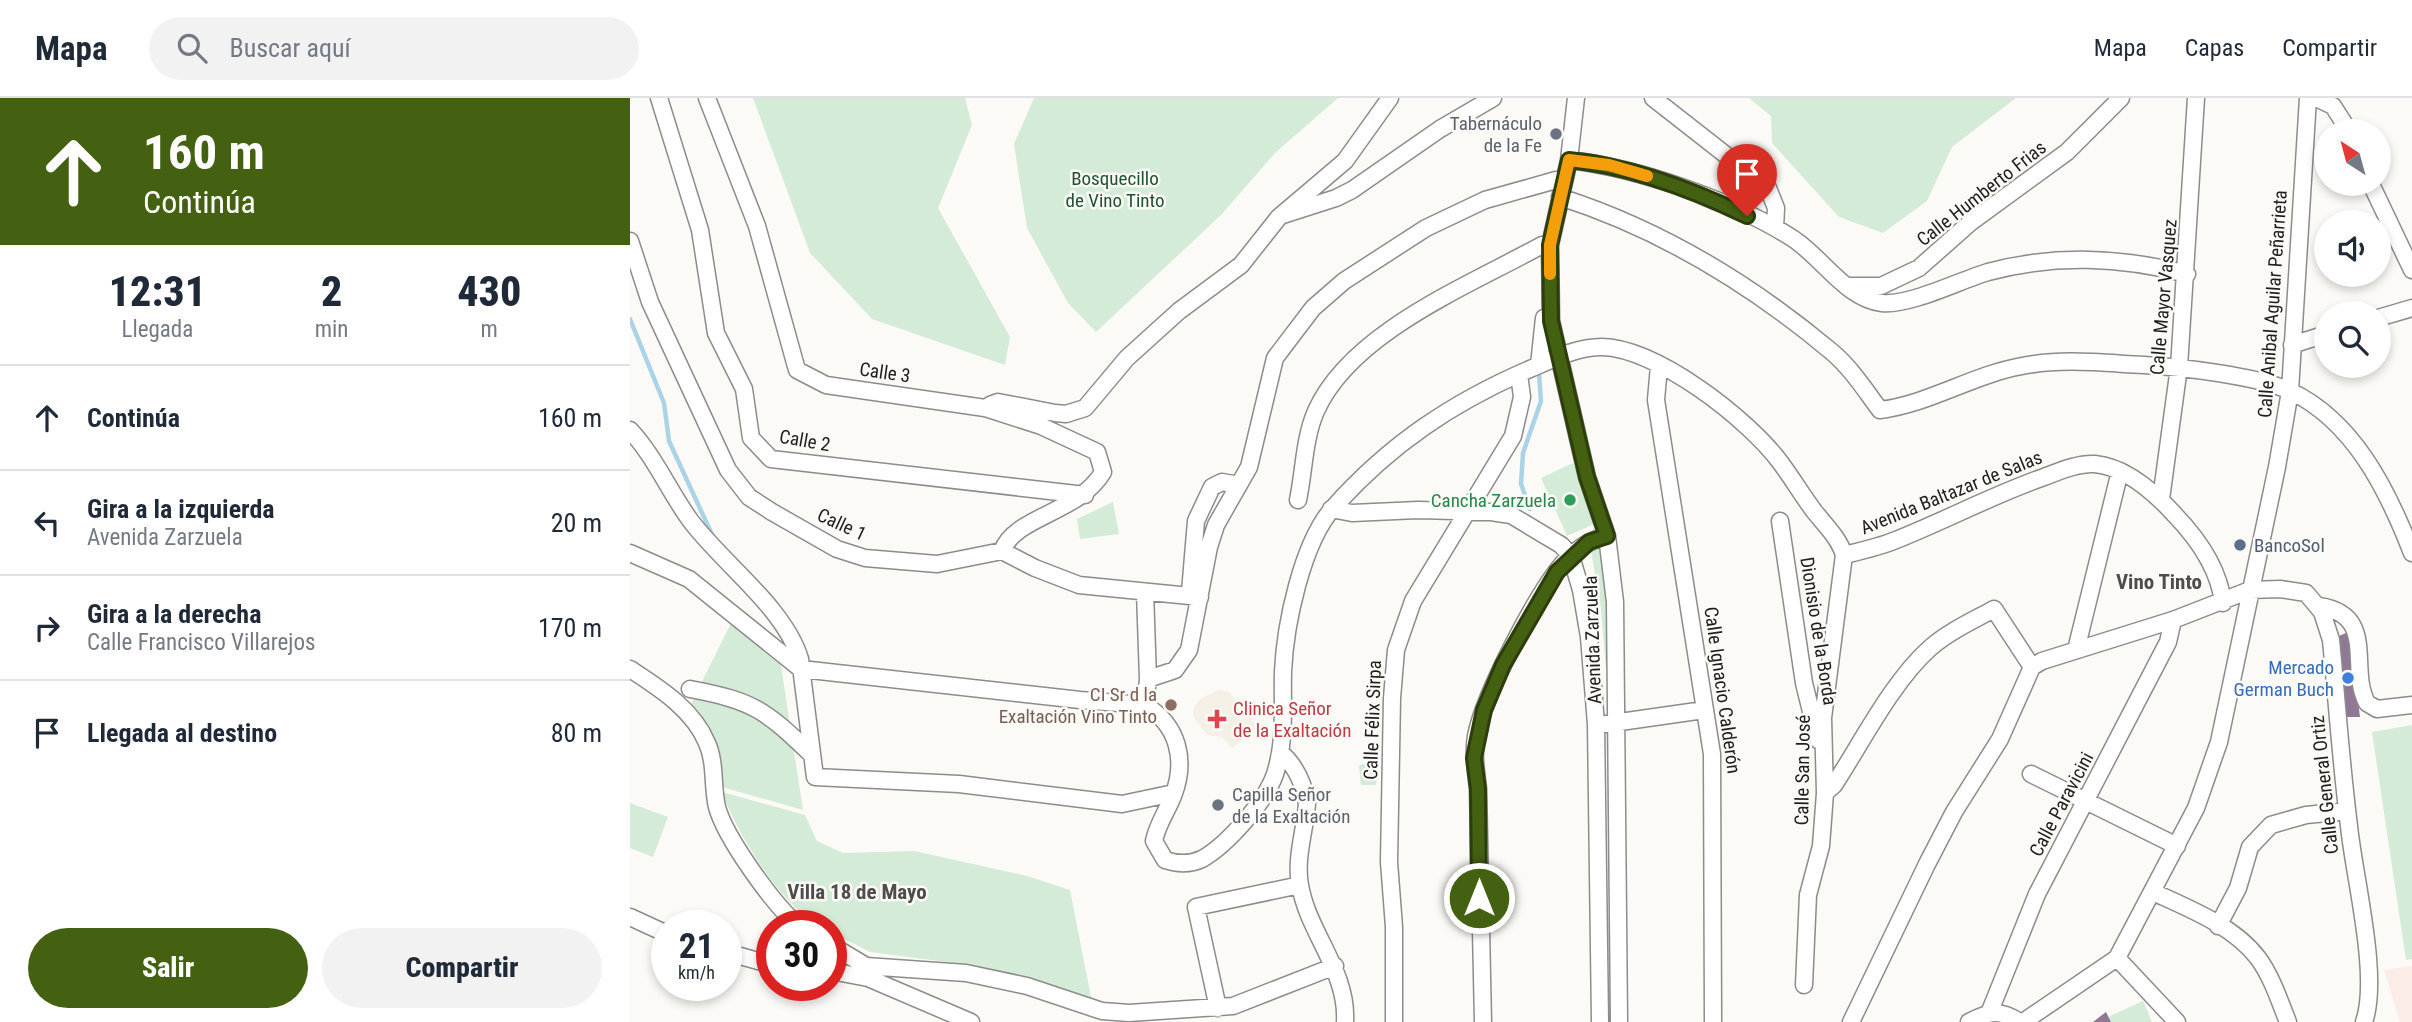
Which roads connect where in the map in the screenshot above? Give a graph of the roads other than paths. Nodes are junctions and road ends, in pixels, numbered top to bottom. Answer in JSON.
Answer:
{"nodes":[{"id":1,"x":659,"y":98,"type":"edge"},
{"id":2,"x":707,"y":98,"type":"edge"},
{"id":3,"x":1390,"y":98,"type":"edge"},
{"id":4,"x":1493,"y":98,"type":"edge"},
{"id":5,"x":1574,"y":98,"type":"edge"},
{"id":6,"x":1653,"y":98,"type":"edge"},
{"id":7,"x":2121,"y":98,"type":"edge"},
{"id":8,"x":2196,"y":98,"type":"edge"},
{"id":9,"x":2308,"y":98,"type":"edge"},
{"id":10,"x":2316,"y":98,"type":"edge"},
{"id":11,"x":2341,"y":119,"type":"edge"},
{"id":12,"x":1569,"y":160,"type":"junction"},
{"id":13,"x":1560,"y":181,"type":"junction"},
{"id":14,"x":2377,"y":196,"type":"edge"},
{"id":15,"x":1560,"y":197,"type":"junction"},
{"id":16,"x":1279,"y":217,"type":"junction"},
{"id":17,"x":1774,"y":228,"type":"junction"},
{"id":18,"x":630,"y":241,"type":"edge"},
{"id":19,"x":1546,"y":245,"type":"junction"},
{"id":20,"x":2412,"y":270,"type":"edge"},
{"id":21,"x":2187,"y":274,"type":"junction"},
{"id":22,"x":1849,"y":286,"type":"junction"},
{"id":23,"x":2412,"y":308,"type":"edge"},
{"id":24,"x":2391,"y":314,"type":"edge"},
{"id":25,"x":2314,"y":338,"type":"edge"},
{"id":26,"x":2292,"y":345,"type":"junction"},
{"id":27,"x":1561,"y":356,"type":"junction"},
{"id":28,"x":1539,"y":365,"type":"junction"},
{"id":29,"x":1659,"y":366,"type":"junction"},
{"id":30,"x":2179,"y":367,"type":"junction"},
{"id":31,"x":1519,"y":374,"type":"junction"},
{"id":32,"x":2290,"y":391,"type":"junction"},
{"id":33,"x":985,"y":408,"type":"junction"},
{"id":34,"x":630,"y":430,"type":"edge"},
{"id":35,"x":2120,"y":471,"type":"junction"},
{"id":36,"x":1085,"y":495,"type":"junction"},
{"id":37,"x":2161,"y":499,"type":"junction"},
{"id":38,"x":1298,"y":500,"type":"dead end"},
{"id":39,"x":1331,"y":509,"type":"junction"},
{"id":40,"x":1466,"y":513,"type":"junction"},
{"id":41,"x":1780,"y":521,"type":"dead end"},
{"id":42,"x":1607,"y":536,"type":"junction"},
{"id":43,"x":1002,"y":551,"type":"junction"},
{"id":44,"x":630,"y":553,"type":"edge"},
{"id":45,"x":2412,"y":553,"type":"edge"},
{"id":46,"x":1844,"y":555,"type":"junction"},
{"id":47,"x":1571,"y":556,"type":"junction"},
{"id":48,"x":2250,"y":590,"type":"junction"},
{"id":49,"x":1145,"y":592,"type":"junction"},
{"id":50,"x":1194,"y":596,"type":"junction"},
{"id":51,"x":2223,"y":603,"type":"junction"},
{"id":52,"x":2319,"y":606,"type":"junction"},
{"id":53,"x":2173,"y":620,"type":"junction"},
{"id":54,"x":2076,"y":650,"type":"junction"},
{"id":55,"x":2032,"y":667,"type":"junction"},
{"id":56,"x":801,"y":668,"type":"junction"},
{"id":57,"x":630,"y":669,"type":"edge"},
{"id":58,"x":1148,"y":679,"type":"junction"},
{"id":59,"x":690,"y":689,"type":"dead end"},
{"id":60,"x":1146,"y":705,"type":"junction"},
{"id":61,"x":2412,"y":705,"type":"edge"},
{"id":62,"x":1704,"y":710,"type":"junction"},
{"id":63,"x":1596,"y":724,"type":"junction"},
{"id":64,"x":1616,"y":724,"type":"junction"},
{"id":65,"x":1823,"y":743,"type":"junction"},
{"id":66,"x":1280,"y":752,"type":"junction"},
{"id":67,"x":810,"y":754,"type":"junction"},
{"id":68,"x":2031,"y":774,"type":"dead end"},
{"id":69,"x":1174,"y":793,"type":"junction"},
{"id":70,"x":1825,"y":793,"type":"junction"},
{"id":71,"x":2086,"y":802,"type":"junction"},
{"id":72,"x":2347,"y":810,"type":"junction"},
{"id":73,"x":2177,"y":846,"type":"junction"},
{"id":74,"x":1300,"y":885,"type":"junction"},
{"id":75,"x":2153,"y":892,"type":"junction"},
{"id":76,"x":787,"y":910,"type":"edge"},
{"id":77,"x":630,"y":917,"type":"edge"},
{"id":78,"x":2218,"y":926,"type":"junction"},
{"id":79,"x":651,"y":927,"type":"edge"},
{"id":80,"x":847,"y":957,"type":"edge"},
{"id":81,"x":2117,"y":958,"type":"junction"},
{"id":82,"x":1335,"y":966,"type":"junction"},
{"id":83,"x":847,"y":971,"type":"edge"},
{"id":84,"x":867,"y":972,"type":"junction"},
{"id":85,"x":1804,"y":985,"type":"dead end"},
{"id":86,"x":1217,"y":1008,"type":"junction"},
{"id":87,"x":1990,"y":1011,"type":"junction"},
{"id":88,"x":1395,"y":1019,"type":"edge"},
{"id":89,"x":971,"y":1022,"type":"edge"},
{"id":90,"x":1345,"y":1022,"type":"edge"},
{"id":91,"x":1483,"y":1022,"type":"edge"},
{"id":92,"x":1600,"y":1022,"type":"edge"},
{"id":93,"x":1619,"y":1022,"type":"edge"},
{"id":94,"x":1713,"y":1022,"type":"edge"},
{"id":95,"x":1851,"y":1022,"type":"edge"},
{"id":96,"x":1969,"y":1022,"type":"edge"},
{"id":97,"x":2022,"y":1022,"type":"edge"},
{"id":98,"x":2177,"y":1022,"type":"edge"},
{"id":99,"x":2288,"y":1022,"type":"edge"},
{"id":100,"x":2364,"y":1022,"type":"edge"}],
"edges":[{"from":1,"to":36,"type":"street","name":"Calle 2"},
{"from":2,"to":33,"type":"street","name":"Calle 3"},
{"from":3,"to":16,"type":"street"},
{"from":4,"to":16,"type":"street"},
{"from":5,"to":12,"type":"street","name":"Avenida Zarzuela"},
{"from":5,"to":13,"type":"street"},
{"from":6,"to":17,"type":"street"},
{"from":7,"to":22,"type":"street","name":"Calle Humberto Frias"},
{"from":8,"to":21,"type":"street","name":"Calle Mayor Vasquez"},
{"from":9,"to":26,"type":"street","name":"Calle Anibal Aguilar Peñarrieta"},
{"from":10,"to":11,"type":"street"},
{"from":12,"to":13,"type":"street","name":"Avenida Zarzuela"},
{"from":12,"to":17,"type":"street"},
{"from":13,"to":15,"type":"street","name":"Avenida Zarzuela"},
{"from":13,"to":19,"type":"street"},
{"from":13,"to":50,"type":"street"},
{"from":14,"to":20,"type":"street"},
{"from":15,"to":19,"type":"street","name":"Avenida Zarzuela"},
{"from":15,"to":30,"type":"street"},
{"from":16,"to":33,"type":"street"},
{"from":17,"to":22,"type":"street"},
{"from":18,"to":43,"type":"street","name":"Calle 1"},
{"from":19,"to":27,"type":"street","name":"Avenida Zarzuela"},
{"from":19,"to":28,"type":"street"},
{"from":19,"to":38,"type":"street"},
{"from":21,"to":22,"type":"street"},
{"from":21,"to":30,"type":"street","name":"Calle Mayor Vasquez"},
{"from":23,"to":24,"type":"street"},
{"from":25,"to":26,"type":"street"},
{"from":26,"to":32,"type":"street","name":"Calle Anibal Aguilar Peñarrieta"},
{"from":27,"to":28,"type":"street","name":"Avenida Baltazar de Salas"},
{"from":27,"to":29,"type":"street","name":"Avenida Baltazar de Salas"},
{"from":27,"to":42,"type":"street","name":"Avenida Zarzuela"},
{"from":28,"to":31,"type":"street","name":"Avenida Baltazar de Salas"},
{"from":29,"to":46,"type":"street","name":"Avenida Baltazar de Salas"},
{"from":29,"to":62,"type":"street","name":"Calle Ignacio Calderón"},
{"from":30,"to":32,"type":"street"},
{"from":30,"to":37,"type":"street","name":"Calle Mayor Vasquez"},
{"from":31,"to":39,"type":"street","name":"Avenida Baltazar de Salas"},
{"from":31,"to":40,"type":"street","name":"Calle Félix Sirpa"},
{"from":32,"to":45,"type":"street"},
{"from":32,"to":48,"type":"street","name":"Calle Anibal Aguilar Peñarrieta"},
{"from":33,"to":36,"type":"street","name":"Calle 3"},
{"from":34,"to":56,"type":"street"},
{"from":35,"to":37,"type":"street","name":"Avenida Baltazar de Salas"},
{"from":35,"to":46,"type":"street","name":"Avenida Baltazar de Salas"},
{"from":35,"to":54,"type":"street"},
{"from":36,"to":43,"type":"street"},
{"from":37,"to":51,"type":"street","name":"Avenida Baltazar de Salas"},
{"from":39,"to":40,"type":"street","name":"Avenida Zarzuela"},
{"from":39,"to":66,"type":"street","name":"Avenida Baltazar de Salas"},
{"from":40,"to":47,"type":"street","name":"Avenida Zarzuela"},
{"from":40,"to":88,"type":"street","name":"Calle Félix Sirpa"},
{"from":41,"to":65,"type":"street","name":"Dionisio de la Borda"},
{"from":42,"to":47,"type":"street"},
{"from":42,"to":64,"type":"street","name":"Avenida Zarzuela"},
{"from":43,"to":49,"type":"street"},
{"from":44,"to":56,"type":"street"},
{"from":46,"to":65,"type":"street","name":"Calle San José"},
{"from":47,"to":63,"type":"street","name":"Avenida Zarzuela"},
{"from":47,"to":91,"type":"street"},
{"from":48,"to":51,"type":"street"},
{"from":48,"to":52,"type":"street"},
{"from":48,"to":73,"type":"street","name":"Calle Anibal Aguilar Peñarrieta"},
{"from":49,"to":50,"type":"street"},
{"from":49,"to":58,"type":"street"},
{"from":50,"to":58,"type":"street"},
{"from":51,"to":53,"type":"street"},
{"from":52,"to":61,"type":"street"},
{"from":52,"to":72,"type":"street","name":"Calle General Ortiz"},
{"from":53,"to":54,"type":"street"},
{"from":53,"to":71,"type":"street","name":"Calle Paravicini"},
{"from":54,"to":55,"type":"street"},
{"from":55,"to":70,"type":"street"},
{"from":55,"to":95,"type":"street"},
{"from":56,"to":60,"type":"street"},
{"from":56,"to":67,"type":"street"},
{"from":57,"to":76,"type":"street"},
{"from":58,"to":60,"type":"street"},
{"from":59,"to":67,"type":"street"},
{"from":60,"to":69,"type":"street","name":"Avenida Baltazar de Salas"},
{"from":62,"to":64,"type":"street"},
{"from":62,"to":94,"type":"street","name":"Calle Ignacio Calderón"},
{"from":63,"to":64,"type":"street"},
{"from":63,"to":92,"type":"street","name":"Avenida Zarzuela"},
{"from":64,"to":93,"type":"street","name":"Avenida Zarzuela"},
{"from":65,"to":70,"type":"street","name":"Calle San José"},
{"from":66,"to":69,"type":"street","name":"Avenida Baltazar de Salas"},
{"from":66,"to":74,"type":"street"},
{"from":67,"to":69,"type":"street"},
{"from":68,"to":71,"type":"street"},
{"from":70,"to":85,"type":"street","name":"Calle San José"},
{"from":71,"to":73,"type":"street"},
{"from":71,"to":87,"type":"street","name":"Calle Paravicini"},
{"from":72,"to":78,"type":"street"},
{"from":72,"to":100,"type":"street","name":"Calle General Ortiz"},
{"from":73,"to":75,"type":"street","name":"Calle Anibal Aguilar Peñarrieta"},
{"from":74,"to":82,"type":"street"},
{"from":74,"to":86,"type":"street"},
{"from":75,"to":78,"type":"street"},
{"from":75,"to":81,"type":"street","name":"Calle Anibal Aguilar Peñarrieta"},
{"from":77,"to":79,"type":"street"},
{"from":78,"to":99,"type":"street"},
{"from":80,"to":84,"type":"street"},
{"from":81,"to":97,"type":"street","name":"Calle Anibal Aguilar Peñarrieta"},
{"from":81,"to":98,"type":"street"},
{"from":82,"to":86,"type":"street"},
{"from":82,"to":90,"type":"street"},
{"from":83,"to":84,"type":"street"},
{"from":84,"to":86,"type":"street"},
{"from":84,"to":89,"type":"street"},
{"from":87,"to":96,"type":"street"},
{"from":87,"to":97,"type":"street"}]}
